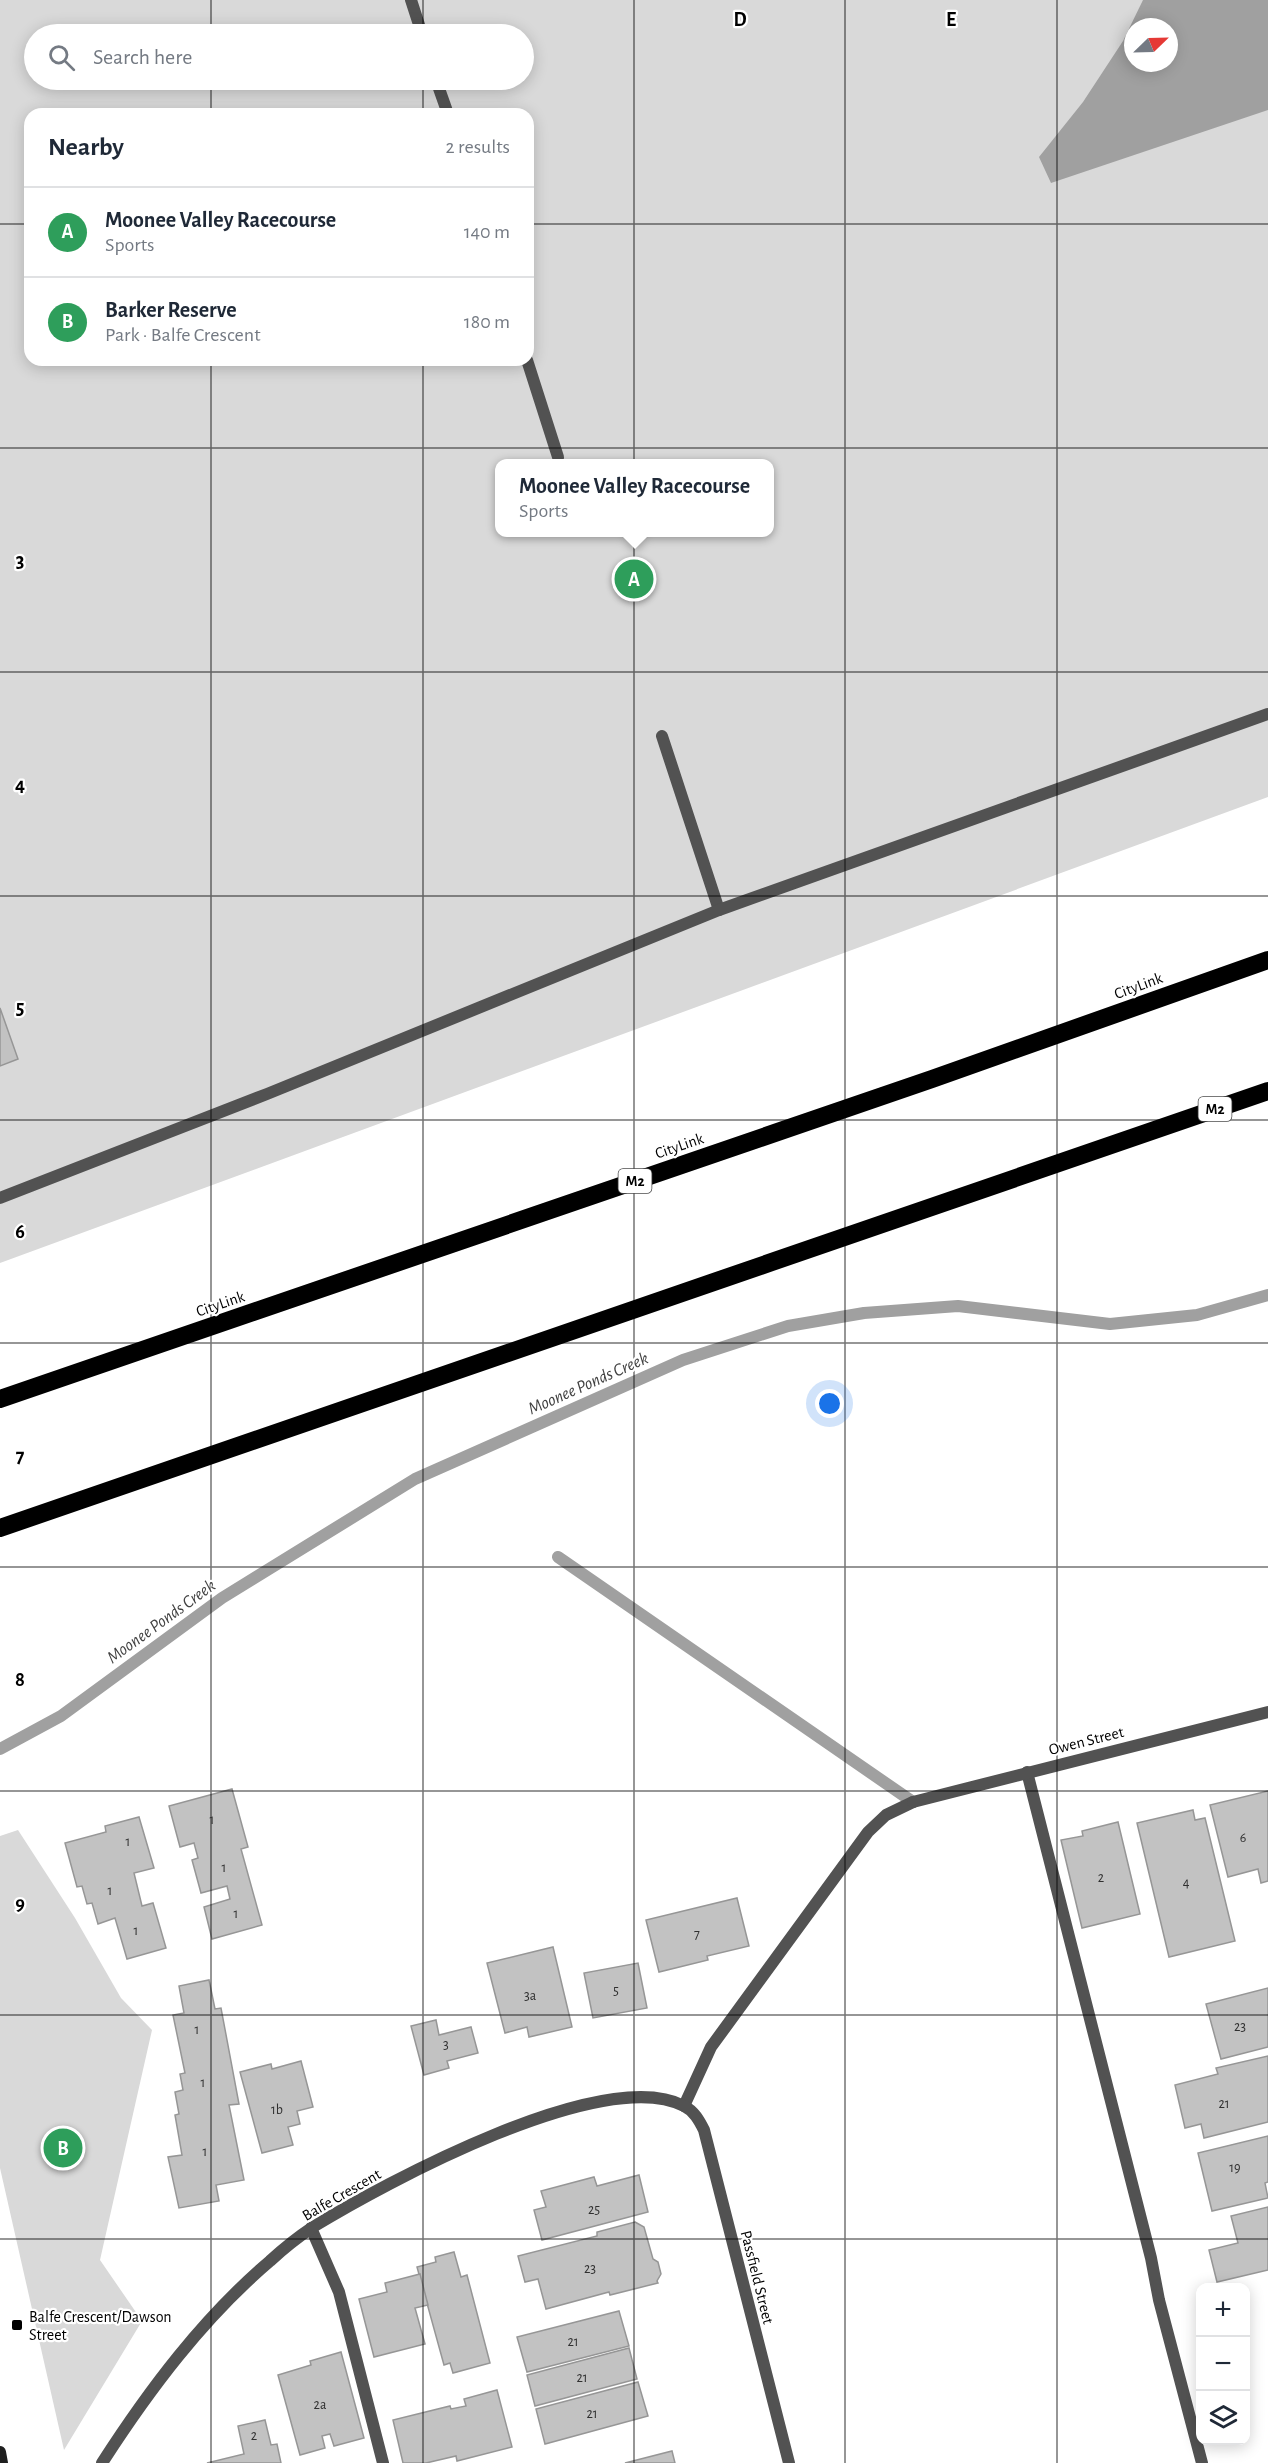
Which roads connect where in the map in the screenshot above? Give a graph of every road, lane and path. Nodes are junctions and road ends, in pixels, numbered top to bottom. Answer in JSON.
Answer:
{"nodes":[{"id":1,"x":411,"y":0,"type":"edge"},
{"id":2,"x":419,"y":24,"type":"edge"},
{"id":3,"x":440,"y":90,"type":"edge"},
{"id":4,"x":446,"y":108,"type":"edge"},
{"id":5,"x":529,"y":366,"type":"edge"},
{"id":6,"x":558,"y":457,"type":"dead end"},
{"id":7,"x":1268,"y":714,"type":"edge"},
{"id":8,"x":662,"y":736,"type":"dead end"},
{"id":9,"x":719,"y":910,"type":"junction"},
{"id":10,"x":1268,"y":960,"type":"edge"},
{"id":11,"x":1268,"y":1091,"type":"edge"},
{"id":12,"x":0,"y":1198,"type":"edge"},
{"id":13,"x":0,"y":1399,"type":"edge"},
{"id":14,"x":0,"y":1528,"type":"edge"},
{"id":15,"x":1268,"y":1712,"type":"edge"},
{"id":16,"x":1027,"y":1772,"type":"junction"},
{"id":17,"x":684,"y":2106,"type":"junction"},
{"id":18,"x":311,"y":2228,"type":"junction"},
{"id":19,"x":0,"y":2452,"type":"edge"},
{"id":20,"x":2,"y":2463,"type":"edge"},
{"id":21,"x":102,"y":2463,"type":"edge"},
{"id":22,"x":383,"y":2463,"type":"edge"},
{"id":23,"x":789,"y":2463,"type":"edge"},
{"id":24,"x":1202,"y":2463,"type":"edge"}],
"edges":[{"from":1,"to":2,"type":"street"},
{"from":3,"to":4,"type":"street"},
{"from":5,"to":6,"type":"street"},
{"from":7,"to":9,"type":"street"},
{"from":8,"to":9,"type":"street"},
{"from":9,"to":12,"type":"street"},
{"from":10,"to":13,"type":"highway","name":"CityLink","number":"M2"},
{"from":11,"to":14,"type":"highway","number":"M2"},
{"from":15,"to":16,"type":"street","name":"Owen Street"},
{"from":16,"to":17,"type":"street","name":"Owen Street"},
{"from":16,"to":24,"type":"street"},
{"from":17,"to":18,"type":"street","name":"Balfe Crescent"},
{"from":17,"to":23,"type":"street","name":"Passfield Street"},
{"from":18,"to":21,"type":"street","name":"Balfe Crescent"},
{"from":18,"to":22,"type":"street"},
{"from":19,"to":20,"type":"street"}]}
